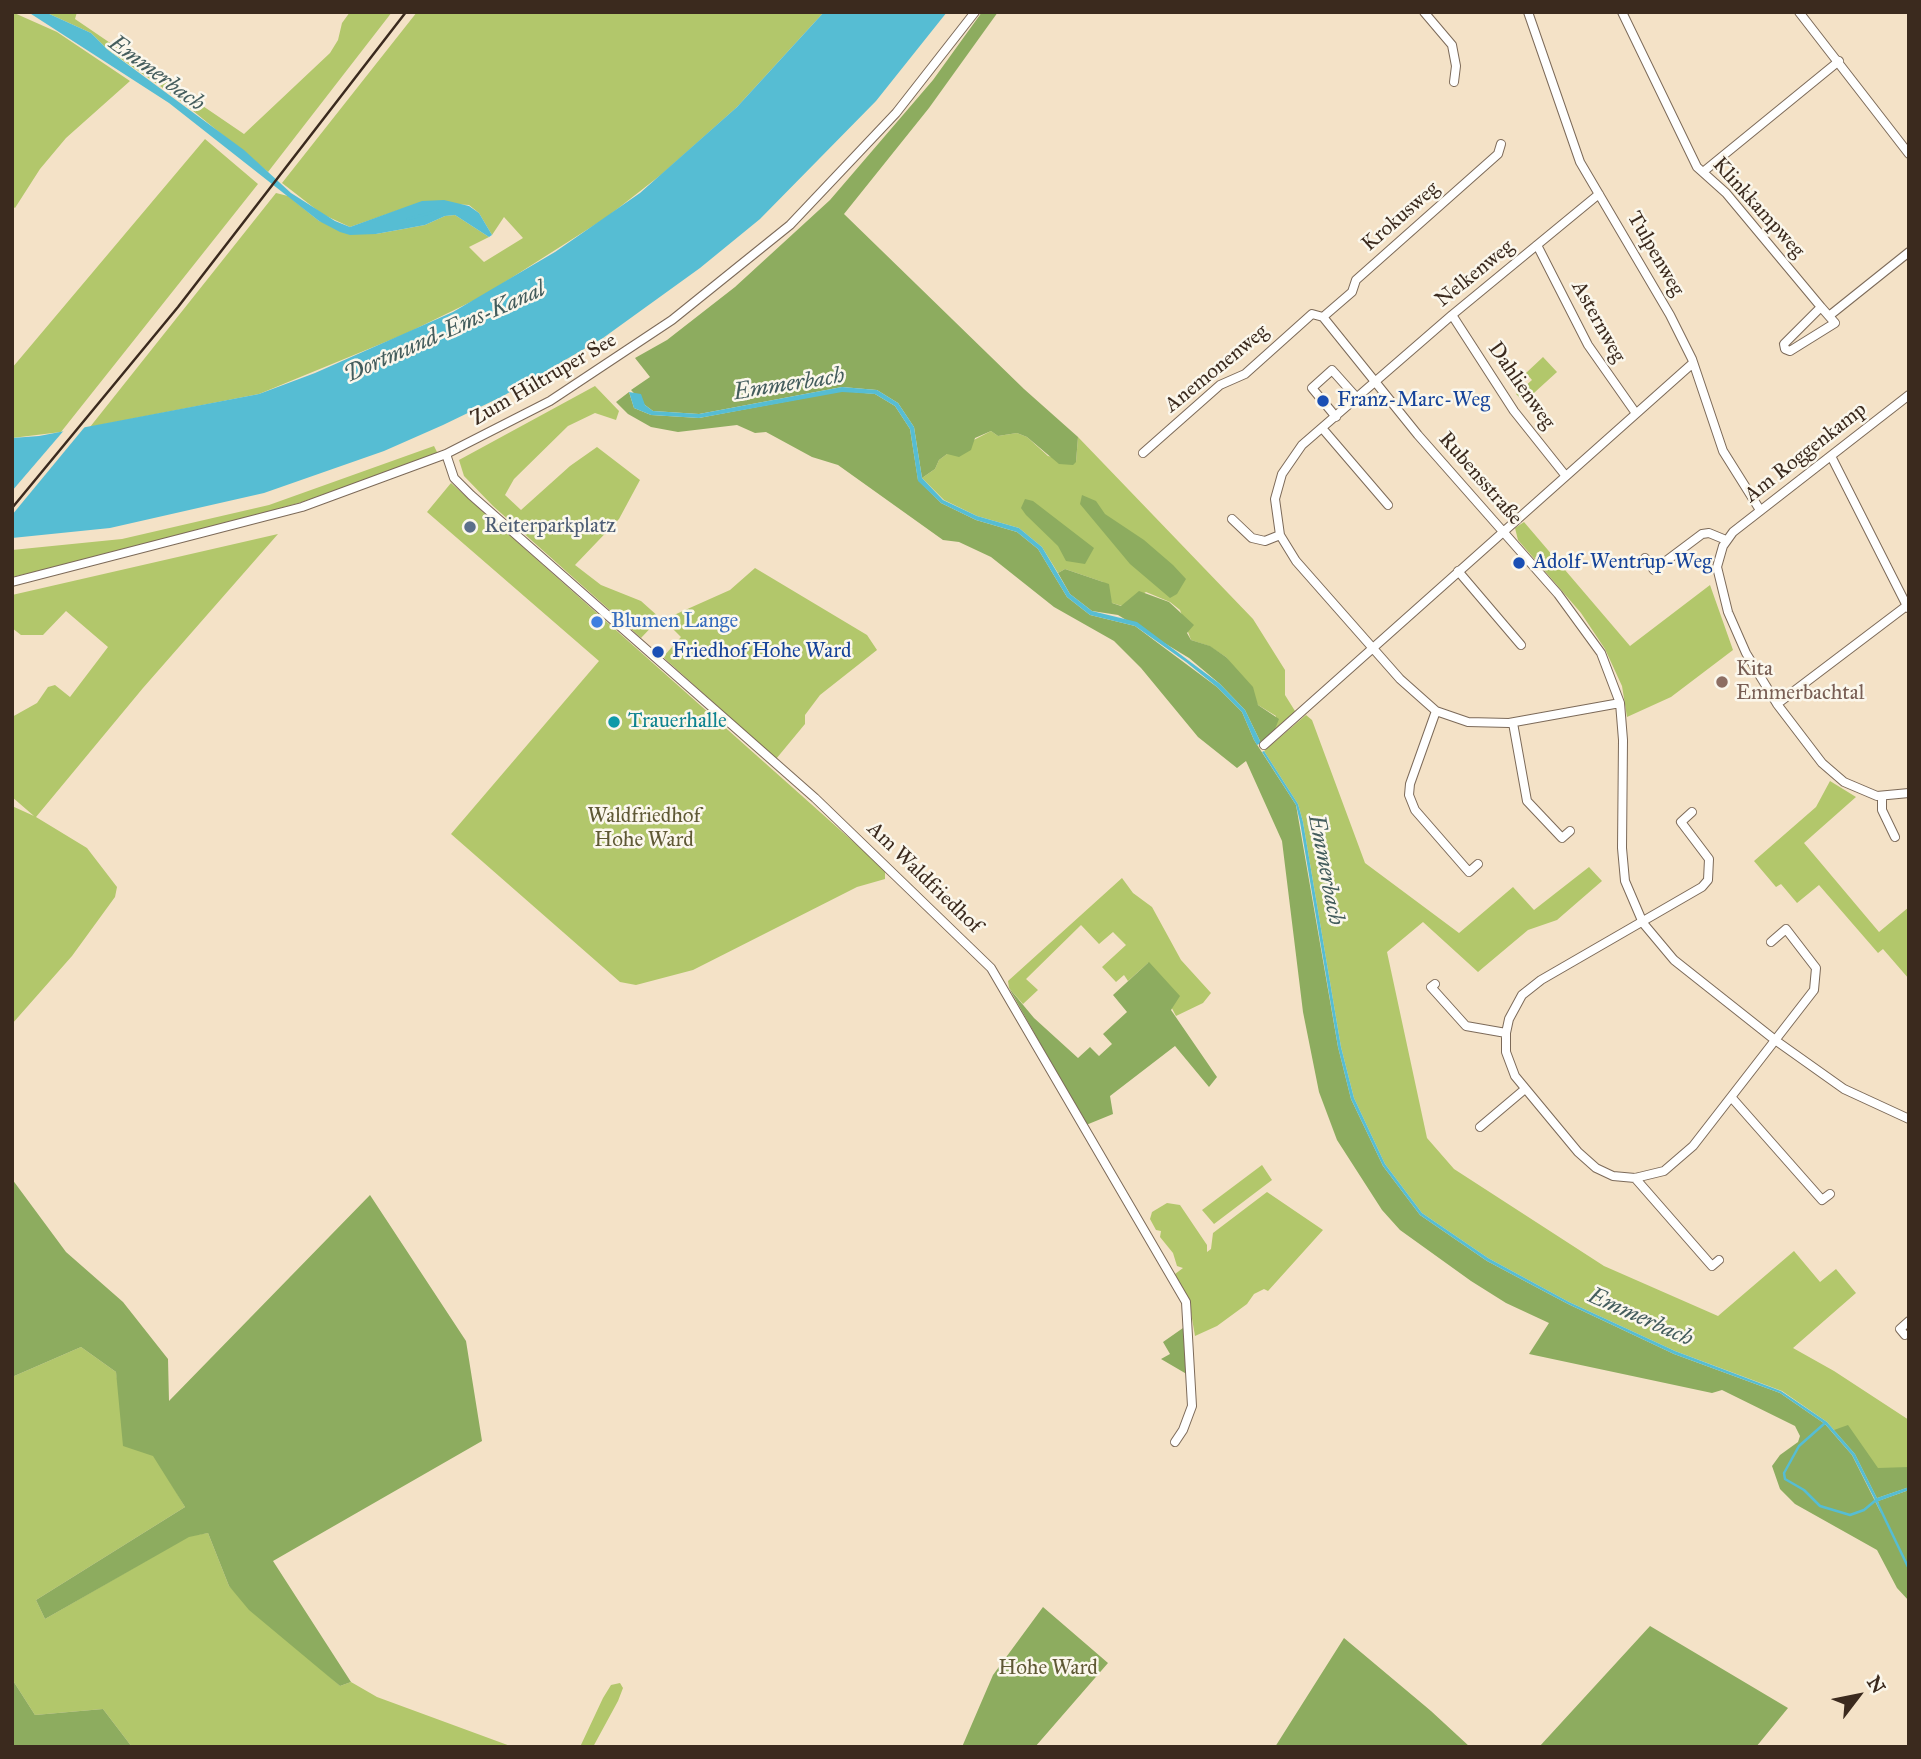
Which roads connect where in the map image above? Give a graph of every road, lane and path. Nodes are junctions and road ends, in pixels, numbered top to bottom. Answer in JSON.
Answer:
{"nodes":[{"id":1,"x":975,"y":12,"type":"edge"},
{"id":2,"x":1424,"y":12,"type":"edge"},
{"id":3,"x":1528,"y":12,"type":"edge"},
{"id":4,"x":1800,"y":12,"type":"edge"},
{"id":5,"x":1622,"y":13,"type":"edge"},
{"id":6,"x":1839,"y":61,"type":"junction"},
{"id":7,"x":1454,"y":82,"type":"dead end"},
{"id":8,"x":1500,"y":144,"type":"dead end"},
{"id":9,"x":1909,"y":153,"type":"edge"},
{"id":10,"x":1703,"y":172,"type":"junction"},
{"id":11,"x":1599,"y":194,"type":"junction"},
{"id":12,"x":1537,"y":245,"type":"junction"},
{"id":13,"x":1909,"y":252,"type":"edge"},
{"id":14,"x":1821,"y":307,"type":"junction"},
{"id":15,"x":1452,"y":315,"type":"junction"},
{"id":16,"x":1829,"y":316,"type":"junction"},
{"id":17,"x":1323,"y":317,"type":"junction"},
{"id":18,"x":1693,"y":363,"type":"junction"},
{"id":19,"x":1376,"y":382,"type":"junction"},
{"id":20,"x":1909,"y":395,"type":"edge"},
{"id":21,"x":1357,"y":398,"type":"junction"},
{"id":22,"x":1635,"y":412,"type":"junction"},
{"id":23,"x":1336,"y":417,"type":"junction"},
{"id":24,"x":1322,"y":428,"type":"junction"},
{"id":25,"x":1143,"y":453,"type":"dead end"},
{"id":26,"x":446,"y":454,"type":"junction"},
{"id":27,"x":1830,"y":456,"type":"junction"},
{"id":28,"x":1565,"y":475,"type":"junction"},
{"id":29,"x":1388,"y":505,"type":"dead end"},
{"id":30,"x":1760,"y":510,"type":"junction"},
{"id":31,"x":1232,"y":519,"type":"dead end"},
{"id":32,"x":1503,"y":531,"type":"junction"},
{"id":33,"x":1280,"y":535,"type":"junction"},
{"id":34,"x":1726,"y":541,"type":"junction"},
{"id":35,"x":1645,"y":558,"type":"dead end"},
{"id":36,"x":1458,"y":571,"type":"junction"},
{"id":37,"x":12,"y":582,"type":"edge"},
{"id":38,"x":1908,"y":606,"type":"edge"},
{"id":39,"x":1521,"y":645,"type":"dead end"},
{"id":40,"x":1372,"y":648,"type":"junction"},
{"id":41,"x":1619,"y":704,"type":"junction"},
{"id":42,"x":1777,"y":704,"type":"junction"},
{"id":43,"x":1436,"y":711,"type":"junction"},
{"id":44,"x":1513,"y":723,"type":"junction"},
{"id":45,"x":1264,"y":745,"type":"dead end"},
{"id":46,"x":1909,"y":793,"type":"edge"},
{"id":47,"x":1882,"y":797,"type":"junction"},
{"id":48,"x":1692,"y":812,"type":"dead end"},
{"id":49,"x":1570,"y":831,"type":"dead end"},
{"id":50,"x":1895,"y":837,"type":"dead end"},
{"id":51,"x":1478,"y":864,"type":"dead end"},
{"id":52,"x":1643,"y":923,"type":"junction"},
{"id":53,"x":1771,"y":942,"type":"dead end"},
{"id":54,"x":1435,"y":984,"type":"dead end"},
{"id":55,"x":1506,"y":1033,"type":"junction"},
{"id":56,"x":1775,"y":1040,"type":"junction"},
{"id":57,"x":1524,"y":1089,"type":"junction"},
{"id":58,"x":1732,"y":1098,"type":"junction"},
{"id":59,"x":1909,"y":1119,"type":"edge"},
{"id":60,"x":1480,"y":1128,"type":"dead end"},
{"id":61,"x":1636,"y":1178,"type":"junction"},
{"id":62,"x":1830,"y":1194,"type":"dead end"},
{"id":63,"x":1719,"y":1260,"type":"dead end"},
{"id":64,"x":1909,"y":1321,"type":"edge"},
{"id":65,"x":1905,"y":1335,"type":"dead end"},
{"id":66,"x":1175,"y":1442,"type":"dead end"}],
"edges":[{"from":1,"to":26,"type":"street","name":"Zum Hiltruper See"},
{"from":2,"to":7,"type":"street"},
{"from":3,"to":11,"type":"street","name":"Tulpenweg"},
{"from":4,"to":6,"type":"street"},
{"from":5,"to":10,"type":"street","name":"Klinkkampweg"},
{"from":6,"to":9,"type":"street"},
{"from":6,"to":10,"type":"street"},
{"from":8,"to":17,"type":"street","name":"Krokusweg"},
{"from":10,"to":14,"type":"street","name":"Klinkkampweg"},
{"from":11,"to":12,"type":"street","name":"Nelkenweg"},
{"from":11,"to":18,"type":"street","name":"Tulpenweg"},
{"from":12,"to":15,"type":"street","name":"Nelkenweg"},
{"from":12,"to":22,"type":"street","name":"Asternweg"},
{"from":13,"to":16,"type":"street"},
{"from":14,"to":16,"type":"street","name":"Klinkkampweg"},
{"from":14,"to":16,"type":"street"},
{"from":15,"to":19,"type":"street","name":"Nelkenweg"},
{"from":15,"to":28,"type":"street","name":"Dahlienweg"},
{"from":17,"to":19,"type":"street","name":"Rubensstraße"},
{"from":17,"to":25,"type":"street","name":"Anemonenweg"},
{"from":18,"to":22,"type":"street"},
{"from":18,"to":30,"type":"street","name":"Tulpenweg"},
{"from":19,"to":21,"type":"street"},
{"from":19,"to":32,"type":"street","name":"Rubensstraße"},
{"from":20,"to":27,"type":"street","name":"Am Roggenkamp"},
{"from":21,"to":23,"type":"street"},
{"from":21,"to":23,"type":"street"},
{"from":22,"to":28,"type":"street"},
{"from":23,"to":24,"type":"street"},
{"from":24,"to":29,"type":"street"},
{"from":24,"to":33,"type":"street"},
{"from":26,"to":37,"type":"street","name":"Zum Hiltruper See"},
{"from":26,"to":66,"type":"street","name":"Am Waldfriedhof"},
{"from":27,"to":30,"type":"street","name":"Am Roggenkamp"},
{"from":27,"to":38,"type":"street"},
{"from":28,"to":32,"type":"street"},
{"from":30,"to":34,"type":"street","name":"Am Roggenkamp"},
{"from":31,"to":33,"type":"street"},
{"from":32,"to":36,"type":"street"},
{"from":32,"to":41,"type":"street","name":"Rubensstraße"},
{"from":33,"to":40,"type":"street"},
{"from":34,"to":35,"type":"street"},
{"from":34,"to":42,"type":"street"},
{"from":36,"to":39,"type":"street"},
{"from":36,"to":40,"type":"street"},
{"from":38,"to":42,"type":"street"},
{"from":40,"to":43,"type":"street"},
{"from":40,"to":45,"type":"street"},
{"from":41,"to":44,"type":"street"},
{"from":41,"to":52,"type":"street","name":"Rubensstraße"},
{"from":42,"to":47,"type":"street"},
{"from":43,"to":44,"type":"street"},
{"from":43,"to":51,"type":"street"},
{"from":44,"to":49,"type":"street"},
{"from":46,"to":47,"type":"street"},
{"from":47,"to":50,"type":"street"},
{"from":48,"to":52,"type":"street"},
{"from":52,"to":55,"type":"street"},
{"from":52,"to":56,"type":"street","name":"Rubensstraße"},
{"from":53,"to":56,"type":"street"},
{"from":54,"to":55,"type":"street"},
{"from":55,"to":57,"type":"street"},
{"from":56,"to":58,"type":"street"},
{"from":56,"to":59,"type":"street","name":"Rubensstraße"},
{"from":57,"to":60,"type":"street"},
{"from":57,"to":61,"type":"street"},
{"from":58,"to":61,"type":"street"},
{"from":58,"to":62,"type":"street"},
{"from":61,"to":63,"type":"street"},
{"from":64,"to":65,"type":"street"}]}
